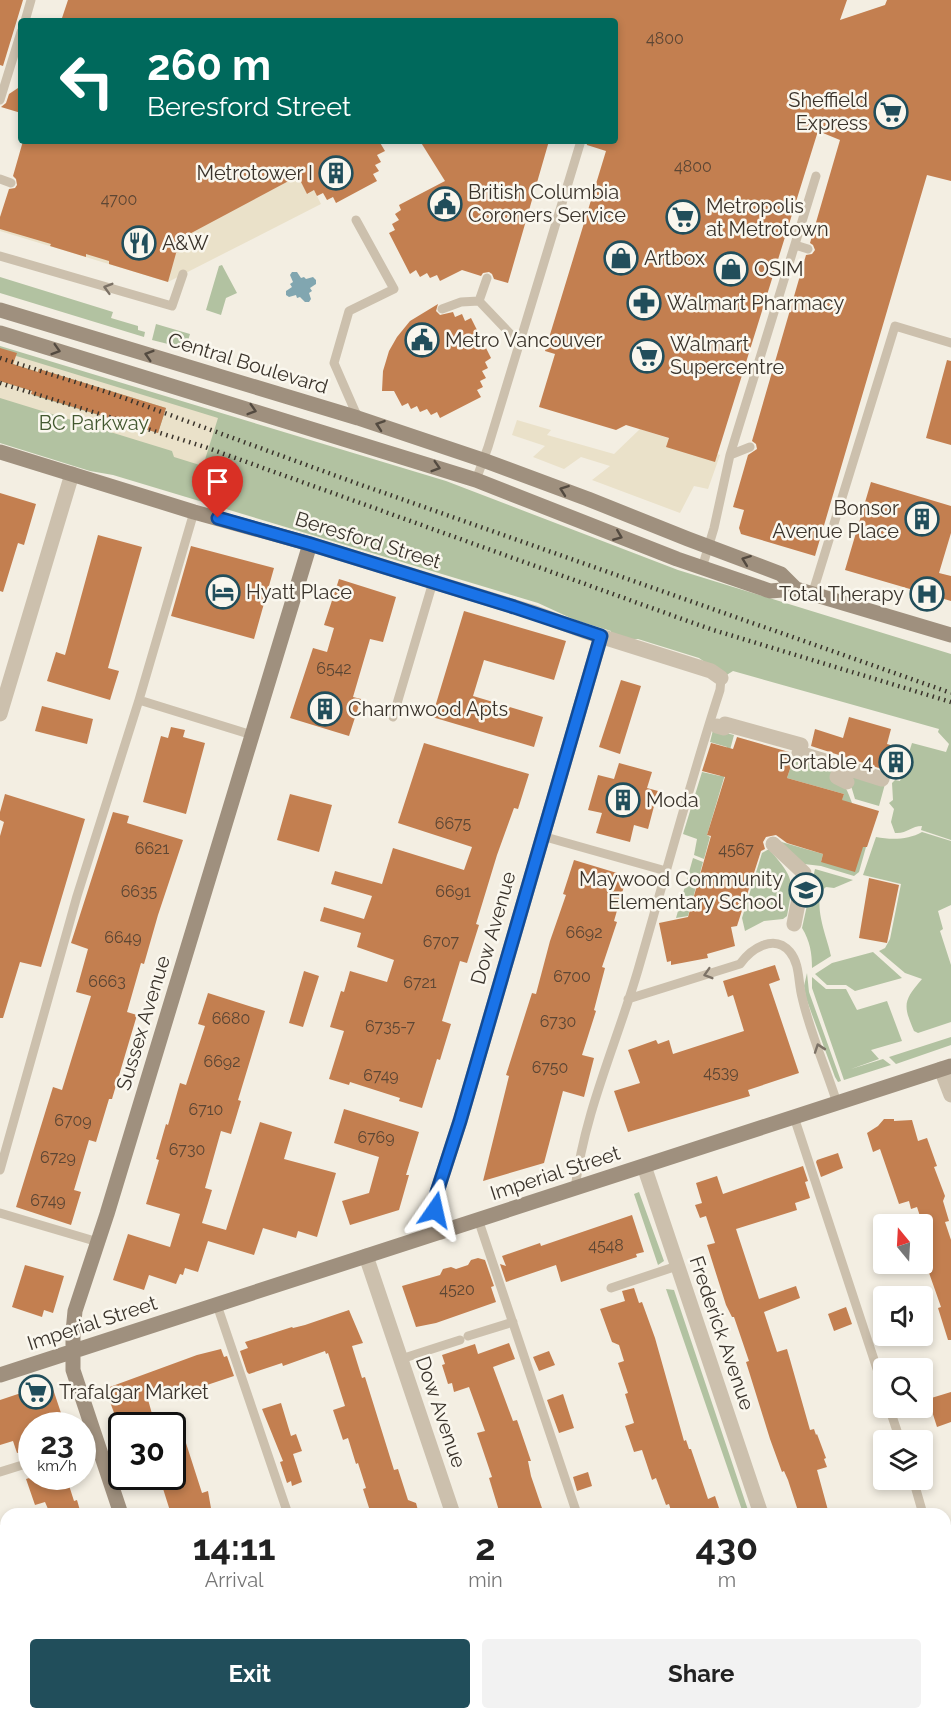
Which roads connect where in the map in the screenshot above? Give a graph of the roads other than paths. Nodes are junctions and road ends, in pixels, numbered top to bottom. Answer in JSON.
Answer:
{"nodes":[{"id":1,"x":31,"y":0,"type":"edge"},
{"id":2,"x":26,"y":18,"type":"edge"},
{"id":3,"x":18,"y":43,"type":"edge"},
{"id":4,"x":0,"y":100,"type":"edge"},
{"id":5,"x":580,"y":144,"type":"dead end"},
{"id":6,"x":816,"y":176,"type":"dead end"},
{"id":7,"x":0,"y":179,"type":"edge"},
{"id":8,"x":11,"y":183,"type":"dead end"},
{"id":9,"x":356,"y":219,"type":"dead end"},
{"id":10,"x":795,"y":245,"type":"junction"},
{"id":11,"x":808,"y":249,"type":"dead end"},
{"id":12,"x":0,"y":256,"type":"edge"},
{"id":13,"x":183,"y":274,"type":"dead end"},
{"id":14,"x":488,"y":278,"type":"dead end"},
{"id":15,"x":479,"y":301,"type":"junction"},
{"id":16,"x":442,"y":309,"type":"dead end"},
{"id":17,"x":0,"y":310,"type":"edge"},
{"id":18,"x":0,"y":333,"type":"edge"},
{"id":19,"x":519,"y":343,"type":"junction"},
{"id":20,"x":951,"y":343,"type":"edge"},
{"id":21,"x":358,"y":418,"type":"junction"},
{"id":22,"x":750,"y":447,"type":"dead end"},
{"id":23,"x":0,"y":452,"type":"edge"},
{"id":24,"x":730,"y":455,"type":"junction"},
{"id":25,"x":483,"y":460,"type":"junction"},
{"id":26,"x":72,"y":474,"type":"junction"},
{"id":27,"x":476,"y":480,"type":"junction"},
{"id":28,"x":194,"y":512,"type":"junction"},
{"id":29,"x":310,"y":544,"type":"junction"},
{"id":30,"x":709,"y":546,"type":"junction"},
{"id":31,"x":702,"y":568,"type":"junction"},
{"id":32,"x":432,"y":582,"type":"junction"},
{"id":33,"x":796,"y":589,"type":"junction"},
{"id":34,"x":812,"y":595,"type":"junction"},
{"id":35,"x":601,"y":636,"type":"junction"},
{"id":36,"x":951,"y":636,"type":"edge"},
{"id":37,"x":721,"y":678,"type":"joint"},
{"id":38,"x":139,"y":700,"type":"junction"},
{"id":39,"x":0,"y":714,"type":"edge"},
{"id":40,"x":393,"y":717,"type":"dead end"},
{"id":41,"x":717,"y":726,"type":"dead end"},
{"id":42,"x":252,"y":735,"type":"junction"},
{"id":43,"x":841,"y":766,"type":"junction"},
{"id":44,"x":882,"y":779,"type":"dead end"},
{"id":45,"x":847,"y":782,"type":"dead end"},
{"id":46,"x":542,"y":836,"type":"junction"},
{"id":47,"x":773,"y":844,"type":"dead end"},
{"id":48,"x":666,"y":871,"type":"junction"},
{"id":49,"x":794,"y":924,"type":"dead end"},
{"id":50,"x":628,"y":999,"type":"junction"},
{"id":51,"x":946,"y":1068,"type":"edge"},
{"id":52,"x":951,"y":1095,"type":"edge"},
{"id":53,"x":837,"y":1103,"type":"junction"},
{"id":54,"x":794,"y":1117,"type":"junction"},
{"id":55,"x":644,"y":1166,"type":"junction"},
{"id":56,"x":0,"y":1170,"type":"edge"},
{"id":57,"x":574,"y":1189,"type":"junction"},
{"id":58,"x":0,"y":1213,"type":"edge"},
{"id":59,"x":478,"y":1219,"type":"junction"},
{"id":60,"x":441,"y":1232,"type":"junction"},
{"id":61,"x":98,"y":1242,"type":"junction"},
{"id":62,"x":366,"y":1256,"type":"junction"},
{"id":63,"x":677,"y":1266,"type":"junction"},
{"id":64,"x":611,"y":1288,"type":"dead end"},
{"id":65,"x":217,"y":1305,"type":"junction"},
{"id":66,"x":513,"y":1322,"type":"junction"},
{"id":67,"x":73,"y":1351,"type":"junction"},
{"id":68,"x":873,"y":1358,"type":"edge"},
{"id":69,"x":401,"y":1359,"type":"junction"},
{"id":70,"x":0,"y":1375,"type":"edge"},
{"id":71,"x":83,"y":1412,"type":"edge"},
{"id":72,"x":96,"y":1458,"type":"edge"},
{"id":73,"x":18,"y":1466,"type":"edge"},
{"id":74,"x":0,"y":1472,"type":"edge"},
{"id":75,"x":916,"y":1490,"type":"edge"},
{"id":76,"x":118,"y":1508,"type":"edge"},
{"id":77,"x":286,"y":1508,"type":"edge"},
{"id":78,"x":451,"y":1508,"type":"edge"},
{"id":79,"x":575,"y":1508,"type":"edge"},
{"id":80,"x":759,"y":1508,"type":"edge"},
{"id":81,"x":921,"y":1508,"type":"edge"}],
"edges":[{"from":1,"to":2,"type":"lane"},
{"from":3,"to":4,"type":"lane"},
{"from":5,"to":19,"type":"lane"},
{"from":6,"to":10,"type":"lane"},
{"from":7,"to":8,"type":"lane"},
{"from":9,"to":21,"type":"lane"},
{"from":10,"to":11,"type":"lane"},
{"from":10,"to":24,"type":"lane"},
{"from":13,"to":12,"type":"lane","one_way":true},
{"from":14,"to":15,"type":"lane"},
{"from":15,"to":16,"type":"lane"},
{"from":15,"to":19,"type":"lane"},
{"from":21,"to":17,"type":"street","name":"Central Boulevard","one_way":true},
{"from":18,"to":27,"type":"street","name":"Central Boulevard","one_way":true},
{"from":19,"to":25,"type":"lane"},
{"from":20,"to":34,"type":"lane"},
{"from":25,"to":21,"type":"street","name":"Central Boulevard","one_way":true},
{"from":22,"to":24,"type":"lane"},
{"from":23,"to":26,"type":"street","name":"Beresford Street"},
{"from":24,"to":30,"type":"lane"},
{"from":25,"to":27,"type":"lane"},
{"from":30,"to":25,"type":"street","name":"Central Boulevard","one_way":true},
{"from":26,"to":28,"type":"street","name":"Beresford Street"},
{"from":26,"to":39,"type":"street"},
{"from":27,"to":31,"type":"street","name":"Central Boulevard","one_way":true},
{"from":28,"to":29,"type":"street","name":"Beresford Street"},
{"from":28,"to":38,"type":"lane"},
{"from":29,"to":32,"type":"street","name":"Beresford Street"},
{"from":29,"to":42,"type":"street","name":"Sussex Avenue"},
{"from":30,"to":31,"type":"lane"},
{"from":33,"to":30,"type":"street","name":"Central Boulevard","one_way":true},
{"from":31,"to":33,"type":"street","name":"Central Boulevard"},
{"from":32,"to":35,"type":"street","name":"Beresford Street"},
{"from":32,"to":40,"type":"lane"},
{"from":33,"to":34,"type":"street","name":"Central Boulevard"},
{"from":34,"to":36,"type":"street","name":"Central Boulevard"},
{"from":35,"to":37,"type":"street","name":"Beresford Street"},
{"from":35,"to":46,"type":"street","name":"Dow Avenue"},
{"from":37,"to":48,"type":"lane"},
{"from":38,"to":42,"type":"lane"},
{"from":38,"to":56,"type":"lane"},
{"from":41,"to":43,"type":"street"},
{"from":42,"to":61,"type":"street","name":"Sussex Avenue"},
{"from":43,"to":44,"type":"street"},
{"from":43,"to":45,"type":"street"},
{"from":46,"to":48,"type":"lane"},
{"from":46,"to":60,"type":"street","name":"Dow Avenue"},
{"from":47,"to":49,"type":"street"},
{"from":48,"to":50,"type":"lane"},
{"from":53,"to":50,"type":"lane","one_way":true},
{"from":50,"to":57,"type":"lane"},
{"from":51,"to":52,"type":"street"},
{"from":51,"to":53,"type":"street","name":"Imperial Street"},
{"from":53,"to":54,"type":"street","name":"Imperial Street"},
{"from":54,"to":55,"type":"street","name":"Imperial Street"},
{"from":54,"to":68,"type":"lane"},
{"from":55,"to":57,"type":"street","name":"Imperial Street"},
{"from":55,"to":63,"type":"street","name":"Frederick Avenue"},
{"from":57,"to":59,"type":"street","name":"Imperial Street"},
{"from":58,"to":61,"type":"lane"},
{"from":59,"to":60,"type":"street","name":"Imperial Street"},
{"from":59,"to":66,"type":"lane"},
{"from":60,"to":62,"type":"street","name":"Imperial Street"},
{"from":61,"to":67,"type":"street","name":"Sussex Avenue"},
{"from":62,"to":65,"type":"street","name":"Imperial Street"},
{"from":62,"to":69,"type":"street","name":"Dow Avenue"},
{"from":63,"to":64,"type":"lane"},
{"from":63,"to":80,"type":"street","name":"Frederick Avenue"},
{"from":65,"to":67,"type":"street","name":"Imperial Street"},
{"from":65,"to":77,"type":"lane"},
{"from":66,"to":69,"type":"lane"},
{"from":66,"to":79,"type":"lane"},
{"from":67,"to":70,"type":"street","name":"Imperial Street"},
{"from":67,"to":71,"type":"street","name":"Sussex Avenue"},
{"from":69,"to":78,"type":"street","name":"Dow Avenue"},
{"from":72,"to":76,"type":"street","name":"Sussex Avenue"},
{"from":73,"to":74,"type":"lane"},
{"from":75,"to":81,"type":"lane"}]}
